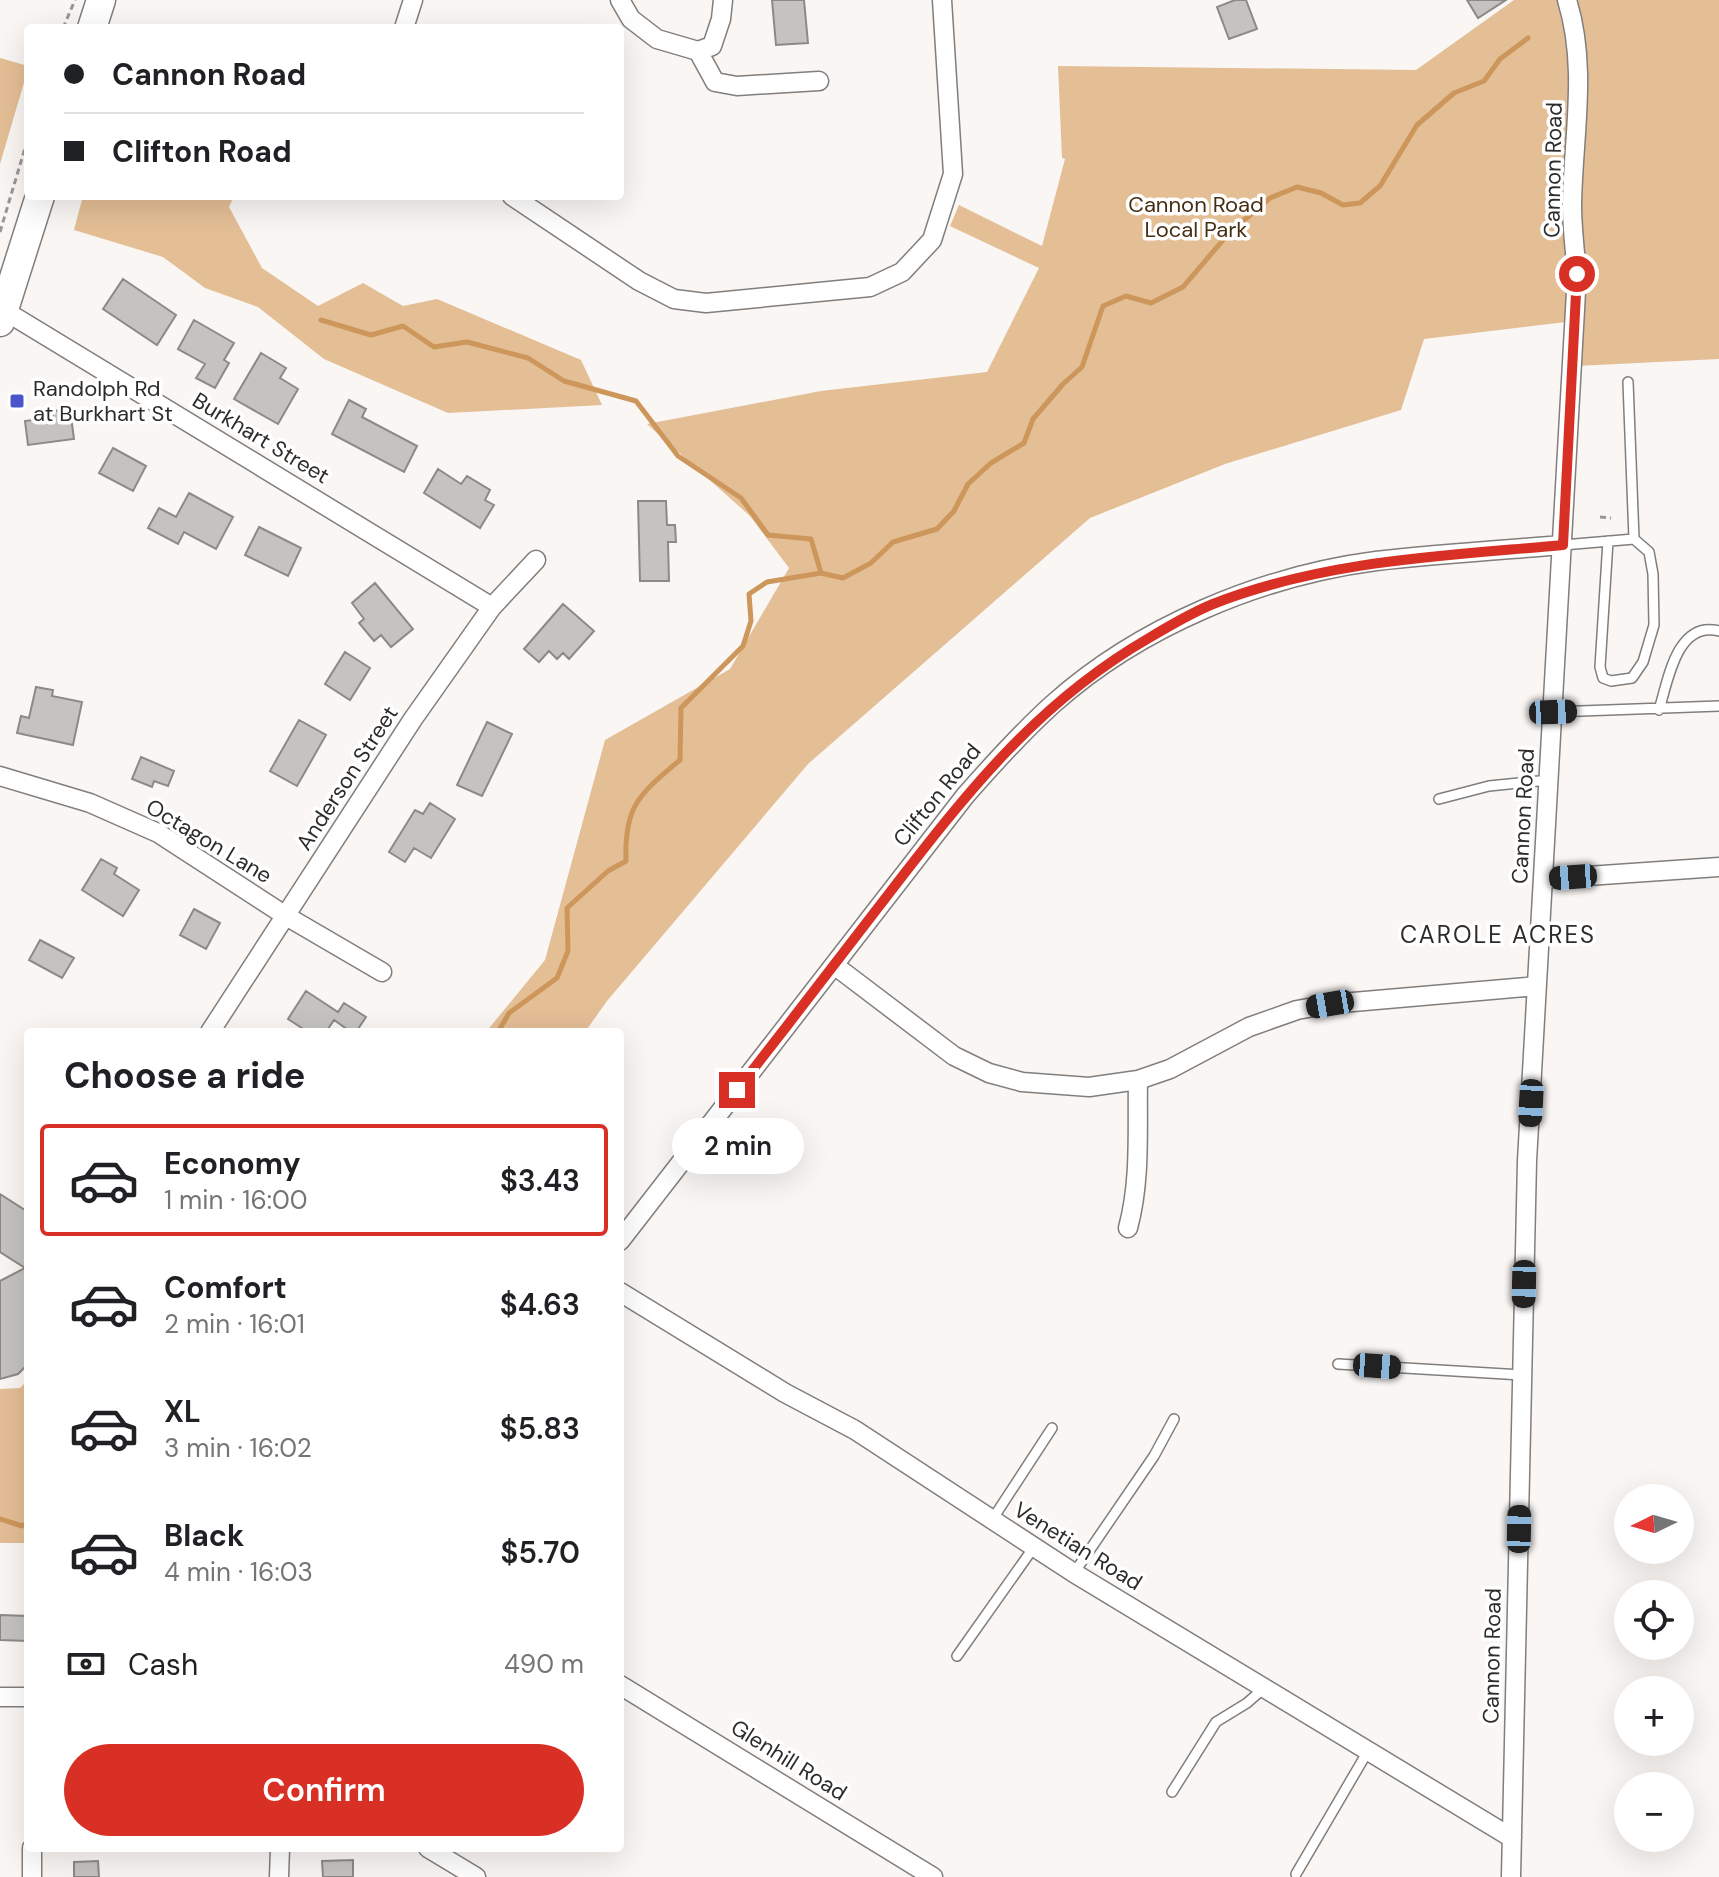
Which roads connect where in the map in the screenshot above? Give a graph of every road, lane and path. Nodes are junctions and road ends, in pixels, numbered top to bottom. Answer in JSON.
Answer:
{"nodes":[{"id":1,"x":75,"y":0,"type":"edge"},
{"id":2,"x":101,"y":0,"type":"edge"},
{"id":3,"x":413,"y":0,"type":"edge"},
{"id":4,"x":620,"y":0,"type":"edge"},
{"id":5,"x":723,"y":0,"type":"edge"},
{"id":6,"x":942,"y":0,"type":"edge"},
{"id":7,"x":1567,"y":0,"type":"edge"},
{"id":8,"x":65,"y":24,"type":"edge"},
{"id":9,"x":93,"y":24,"type":"edge"},
{"id":10,"x":405,"y":24,"type":"edge"},
{"id":11,"x":698,"y":51,"type":"junction"},
{"id":12,"x":819,"y":81,"type":"dead end"},
{"id":13,"x":24,"y":151,"type":"edge"},
{"id":14,"x":39,"y":200,"type":"edge"},
{"id":15,"x":518,"y":200,"type":"edge"},
{"id":16,"x":0,"y":232,"type":"edge"},
{"id":17,"x":1,"y":314,"type":"edge"},
{"id":18,"x":1628,"y":382,"type":"dead end"},
{"id":19,"x":1600,"y":517,"type":"dead end"},
{"id":20,"x":1611,"y":518,"type":"dead end"},
{"id":21,"x":1634,"y":539,"type":"junction"},
{"id":22,"x":1608,"y":541,"type":"junction"},
{"id":23,"x":1563,"y":545,"type":"junction"},
{"id":24,"x":536,"y":560,"type":"dead end"},
{"id":25,"x":492,"y":607,"type":"junction"},
{"id":26,"x":1719,"y":631,"type":"edge"},
{"id":27,"x":1719,"y":706,"type":"edge"},
{"id":28,"x":1659,"y":710,"type":"junction"},
{"id":29,"x":1553,"y":712,"type":"junction"},
{"id":30,"x":0,"y":776,"type":"edge"},
{"id":31,"x":1549,"y":780,"type":"junction"},
{"id":32,"x":1439,"y":799,"type":"dead end"},
{"id":33,"x":1719,"y":867,"type":"edge"},
{"id":34,"x":1544,"y":879,"type":"junction"},
{"id":35,"x":286,"y":916,"type":"junction"},
{"id":36,"x":834,"y":965,"type":"junction"},
{"id":37,"x":382,"y":972,"type":"dead end"},
{"id":38,"x":1537,"y":986,"type":"junction"},
{"id":39,"x":213,"y":1028,"type":"edge"},
{"id":40,"x":1138,"y":1080,"type":"junction"},
{"id":41,"x":1128,"y":1228,"type":"dead end"},
{"id":42,"x":624,"y":1236,"type":"edge"},
{"id":43,"x":624,"y":1294,"type":"edge"},
{"id":44,"x":1338,"y":1364,"type":"dead end"},
{"id":45,"x":1522,"y":1375,"type":"junction"},
{"id":46,"x":1174,"y":1419,"type":"dead end"},
{"id":47,"x":1052,"y":1428,"type":"dead end"},
{"id":48,"x":992,"y":1520,"type":"junction"},
{"id":49,"x":1034,"y":1547,"type":"junction"},
{"id":50,"x":1074,"y":1573,"type":"junction"},
{"id":51,"x":957,"y":1656,"type":"dead end"},
{"id":52,"x":624,"y":1687,"type":"edge"},
{"id":53,"x":1264,"y":1688,"type":"junction"},
{"id":54,"x":0,"y":1697,"type":"edge"},
{"id":55,"x":24,"y":1697,"type":"edge"},
{"id":56,"x":1368,"y":1751,"type":"junction"},
{"id":57,"x":1172,"y":1792,"type":"dead end"},
{"id":58,"x":1512,"y":1838,"type":"junction"},
{"id":59,"x":32,"y":1852,"type":"edge"},
{"id":60,"x":280,"y":1852,"type":"edge"},
{"id":61,"x":435,"y":1852,"type":"edge"},
{"id":62,"x":1296,"y":1874,"type":"dead end"},
{"id":63,"x":32,"y":1877,"type":"edge"},
{"id":64,"x":279,"y":1877,"type":"edge"},
{"id":65,"x":476,"y":1877,"type":"edge"},
{"id":66,"x":933,"y":1877,"type":"edge"},
{"id":67,"x":1511,"y":1877,"type":"edge"}],
"edges":[{"from":1,"to":8,"type":"path"},
{"from":2,"to":9,"type":"main road"},
{"from":3,"to":10,"type":"street"},
{"from":4,"to":11,"type":"street"},
{"from":5,"to":11,"type":"street"},
{"from":6,"to":15,"type":"street"},
{"from":7,"to":23,"type":"street","name":"Cannon Road"},
{"from":11,"to":12,"type":"street"},
{"from":13,"to":16,"type":"path"},
{"from":14,"to":17,"type":"main road"},
{"from":17,"to":25,"type":"street","name":"Burkhart Street"},
{"from":18,"to":21,"type":"lane"},
{"from":19,"to":20,"type":"path"},
{"from":21,"to":22,"type":"lane"},
{"from":21,"to":22,"type":"lane"},
{"from":22,"to":23,"type":"lane"},
{"from":23,"to":29,"type":"street","name":"Cannon Road"},
{"from":23,"to":36,"type":"street","name":"Clifton Road"},
{"from":24,"to":25,"type":"street","name":"Anderson Street"},
{"from":25,"to":35,"type":"street","name":"Anderson Street"},
{"from":26,"to":28,"type":"lane"},
{"from":27,"to":28,"type":"lane"},
{"from":28,"to":29,"type":"lane"},
{"from":29,"to":31,"type":"street","name":"Cannon Road"},
{"from":30,"to":35,"type":"street","name":"Octagon Lane"},
{"from":31,"to":32,"type":"lane"},
{"from":31,"to":34,"type":"street","name":"Cannon Road"},
{"from":33,"to":34,"type":"street"},
{"from":34,"to":38,"type":"street","name":"Cannon Road"},
{"from":35,"to":37,"type":"street","name":"Octagon Lane"},
{"from":35,"to":39,"type":"street","name":"Anderson Street"},
{"from":36,"to":40,"type":"street"},
{"from":36,"to":42,"type":"street","name":"Clifton Road"},
{"from":38,"to":40,"type":"street"},
{"from":38,"to":45,"type":"street","name":"Cannon Road"},
{"from":40,"to":41,"type":"street"},
{"from":43,"to":48,"type":"street","name":"Venetian Road"},
{"from":44,"to":45,"type":"lane"},
{"from":45,"to":58,"type":"street","name":"Cannon Road"},
{"from":46,"to":50,"type":"lane"},
{"from":47,"to":48,"type":"lane"},
{"from":48,"to":49,"type":"street","name":"Venetian Road"},
{"from":49,"to":50,"type":"street","name":"Venetian Road"},
{"from":49,"to":51,"type":"lane"},
{"from":50,"to":53,"type":"street","name":"Venetian Road"},
{"from":52,"to":66,"type":"street","name":"Glenhill Road"},
{"from":53,"to":56,"type":"street","name":"Venetian Road"},
{"from":53,"to":57,"type":"lane"},
{"from":54,"to":55,"type":"street"},
{"from":56,"to":58,"type":"street","name":"Venetian Road"},
{"from":56,"to":62,"type":"lane"},
{"from":58,"to":67,"type":"street","name":"Cannon Road"},
{"from":59,"to":63,"type":"street"},
{"from":60,"to":64,"type":"street"},
{"from":61,"to":65,"type":"street"}]}
